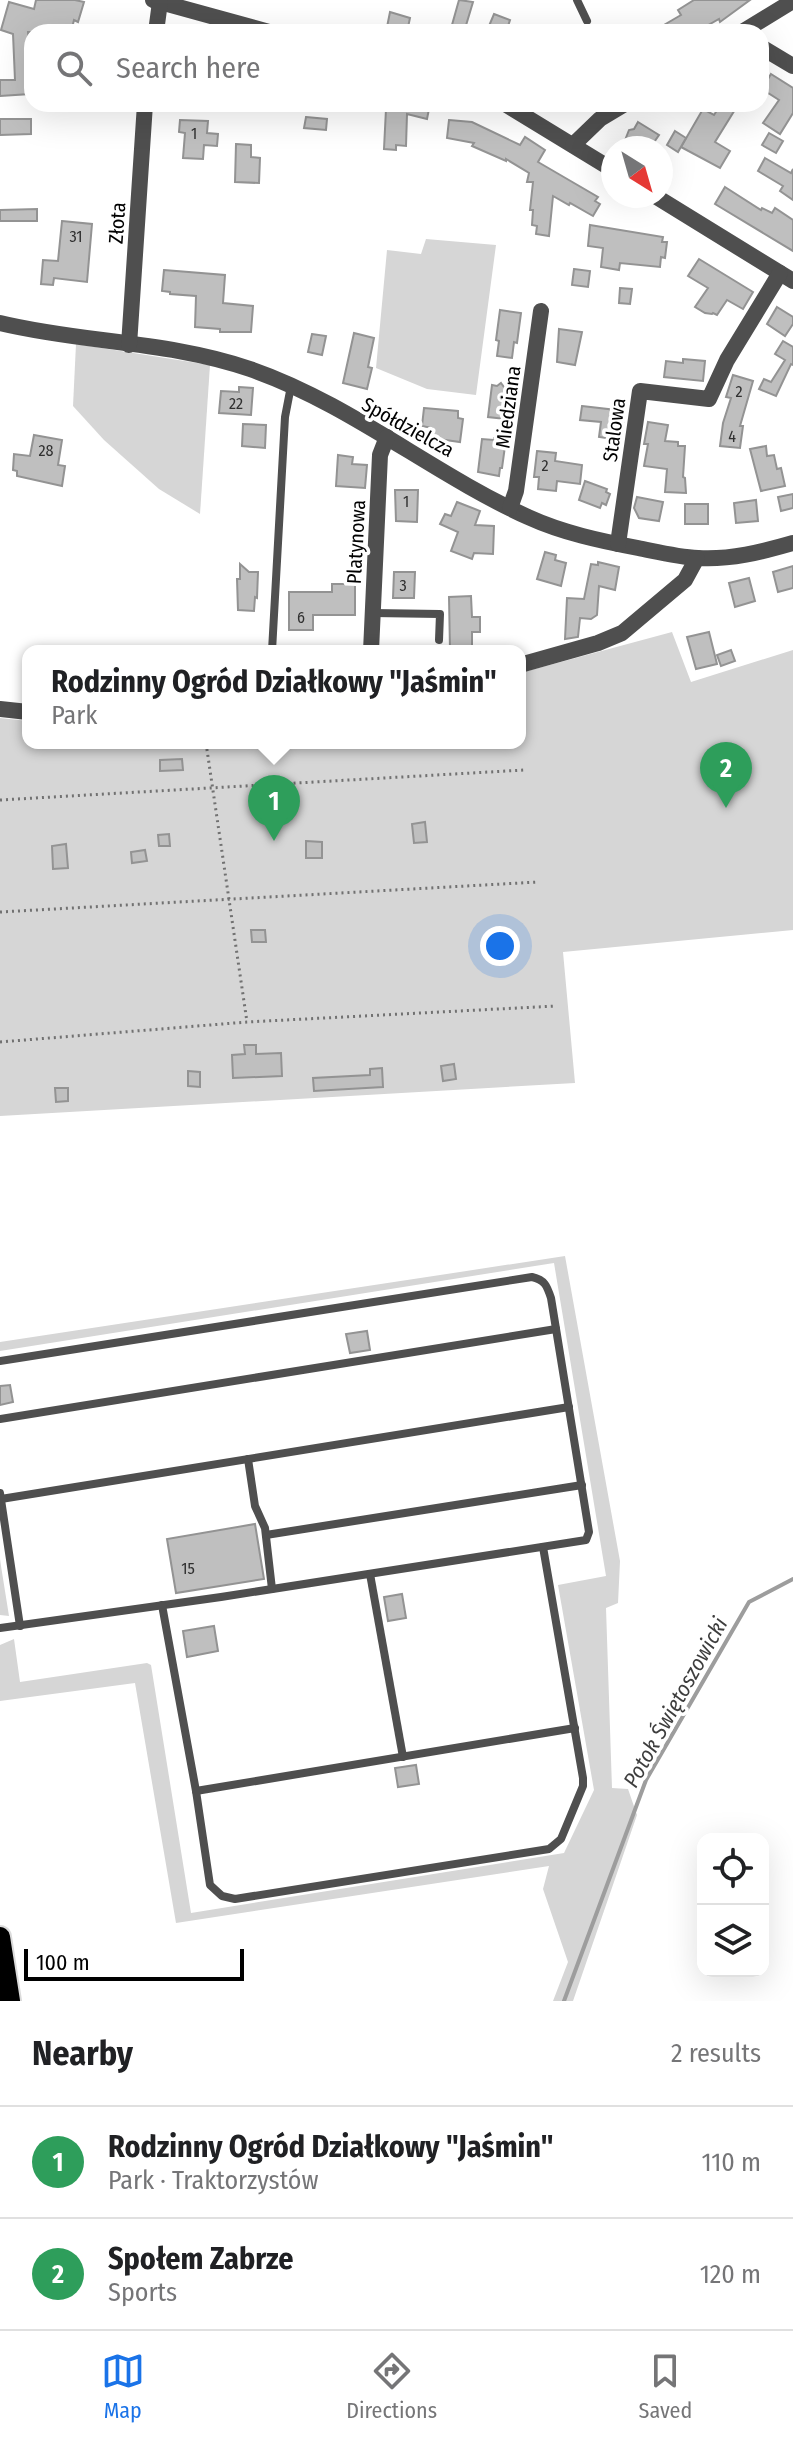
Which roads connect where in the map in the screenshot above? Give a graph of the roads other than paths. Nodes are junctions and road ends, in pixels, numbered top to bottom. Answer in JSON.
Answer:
{"nodes":[{"id":1,"x":577,"y":0,"type":"edge"},
{"id":2,"x":157,"y":1,"type":"edge"},
{"id":3,"x":793,"y":1,"type":"edge"},
{"id":4,"x":587,"y":21,"type":"dead end"},
{"id":5,"x":156,"y":24,"type":"edge"},
{"id":6,"x":240,"y":24,"type":"edge"},
{"id":7,"x":755,"y":24,"type":"edge"},
{"id":8,"x":769,"y":52,"type":"edge"},
{"id":9,"x":793,"y":66,"type":"edge"},
{"id":10,"x":144,"y":112,"type":"edge"},
{"id":11,"x":518,"y":112,"type":"edge"},
{"id":12,"x":612,"y":112,"type":"edge"},
{"id":13,"x":573,"y":145,"type":"junction"},
{"id":14,"x":601,"y":162,"type":"edge"},
{"id":15,"x":673,"y":207,"type":"edge"},
{"id":16,"x":787,"y":277,"type":"edge"},
{"id":17,"x":541,"y":311,"type":"dead end"},
{"id":18,"x":0,"y":323,"type":"edge"},
{"id":19,"x":129,"y":345,"type":"junction"},
{"id":20,"x":291,"y":386,"type":"junction"},
{"id":21,"x":387,"y":437,"type":"junction"},
{"id":22,"x":510,"y":508,"type":"junction"},
{"id":23,"x":793,"y":543,"type":"edge"},
{"id":24,"x":618,"y":544,"type":"junction"},
{"id":25,"x":697,"y":558,"type":"junction"},
{"id":26,"x":373,"y":613,"type":"junction"},
{"id":27,"x":439,"y":640,"type":"dead end"},
{"id":28,"x":272,"y":645,"type":"edge"},
{"id":29,"x":371,"y":645,"type":"edge"},
{"id":30,"x":526,"y":663,"type":"edge"},
{"id":31,"x":0,"y":709,"type":"edge"},
{"id":32,"x":22,"y":711,"type":"edge"},
{"id":33,"x":556,"y":1329,"type":"junction"},
{"id":34,"x":0,"y":1361,"type":"edge"},
{"id":35,"x":569,"y":1407,"type":"junction"},
{"id":36,"x":0,"y":1419,"type":"edge"},
{"id":37,"x":248,"y":1459,"type":"junction"},
{"id":38,"x":582,"y":1485,"type":"junction"},
{"id":39,"x":0,"y":1496,"type":"edge"},
{"id":40,"x":266,"y":1535,"type":"junction"},
{"id":41,"x":543,"y":1547,"type":"junction"},
{"id":42,"x":370,"y":1574,"type":"junction"},
{"id":43,"x":272,"y":1589,"type":"junction"},
{"id":44,"x":162,"y":1605,"type":"junction"},
{"id":45,"x":20,"y":1626,"type":"junction"},
{"id":46,"x":0,"y":1628,"type":"edge"},
{"id":47,"x":575,"y":1728,"type":"junction"},
{"id":48,"x":403,"y":1757,"type":"junction"},
{"id":49,"x":196,"y":1791,"type":"junction"},
{"id":50,"x":0,"y":1937,"type":"edge"},
{"id":51,"x":10,"y":2001,"type":"edge"}],
"edges":[{"from":1,"to":4,"type":"lane"},
{"from":2,"to":5,"type":"street"},
{"from":2,"to":6,"type":"street"},
{"from":3,"to":7,"type":"street"},
{"from":8,"to":9,"type":"street"},
{"from":10,"to":19,"type":"street","name":"Złota"},
{"from":11,"to":13,"type":"street"},
{"from":12,"to":13,"type":"street"},
{"from":13,"to":14,"type":"street"},
{"from":15,"to":16,"type":"street"},
{"from":16,"to":24,"type":"street","name":"Stalowa"},
{"from":17,"to":22,"type":"street","name":"Miedziana"},
{"from":18,"to":19,"type":"street","name":"Spółdzielcza"},
{"from":19,"to":20,"type":"street","name":"Spółdzielcza"},
{"from":20,"to":21,"type":"street","name":"Spółdzielcza"},
{"from":20,"to":28,"type":"lane"},
{"from":21,"to":22,"type":"street","name":"Spółdzielcza"},
{"from":21,"to":26,"type":"street","name":"Platynowa"},
{"from":22,"to":24,"type":"street","name":"Spółdzielcza"},
{"from":23,"to":25,"type":"street","name":"Spółdzielcza"},
{"from":24,"to":25,"type":"street","name":"Spółdzielcza"},
{"from":25,"to":30,"type":"street"},
{"from":26,"to":27,"type":"lane"},
{"from":26,"to":29,"type":"street","name":"Platynowa"},
{"from":31,"to":32,"type":"street"},
{"from":33,"to":34,"type":"lane"},
{"from":33,"to":35,"type":"lane"},
{"from":33,"to":36,"type":"lane"},
{"from":35,"to":37,"type":"lane"},
{"from":35,"to":38,"type":"lane"},
{"from":37,"to":39,"type":"lane"},
{"from":37,"to":40,"type":"lane"},
{"from":38,"to":40,"type":"lane"},
{"from":38,"to":41,"type":"lane"},
{"from":39,"to":45,"type":"lane"},
{"from":40,"to":43,"type":"lane"},
{"from":41,"to":42,"type":"lane"},
{"from":41,"to":47,"type":"lane"},
{"from":42,"to":43,"type":"lane"},
{"from":42,"to":48,"type":"lane"},
{"from":43,"to":44,"type":"lane"},
{"from":44,"to":45,"type":"lane"},
{"from":44,"to":49,"type":"lane"},
{"from":45,"to":46,"type":"lane"},
{"from":47,"to":48,"type":"lane"},
{"from":47,"to":49,"type":"lane"},
{"from":48,"to":49,"type":"lane"},
{"from":50,"to":51,"type":"main road"}]}
